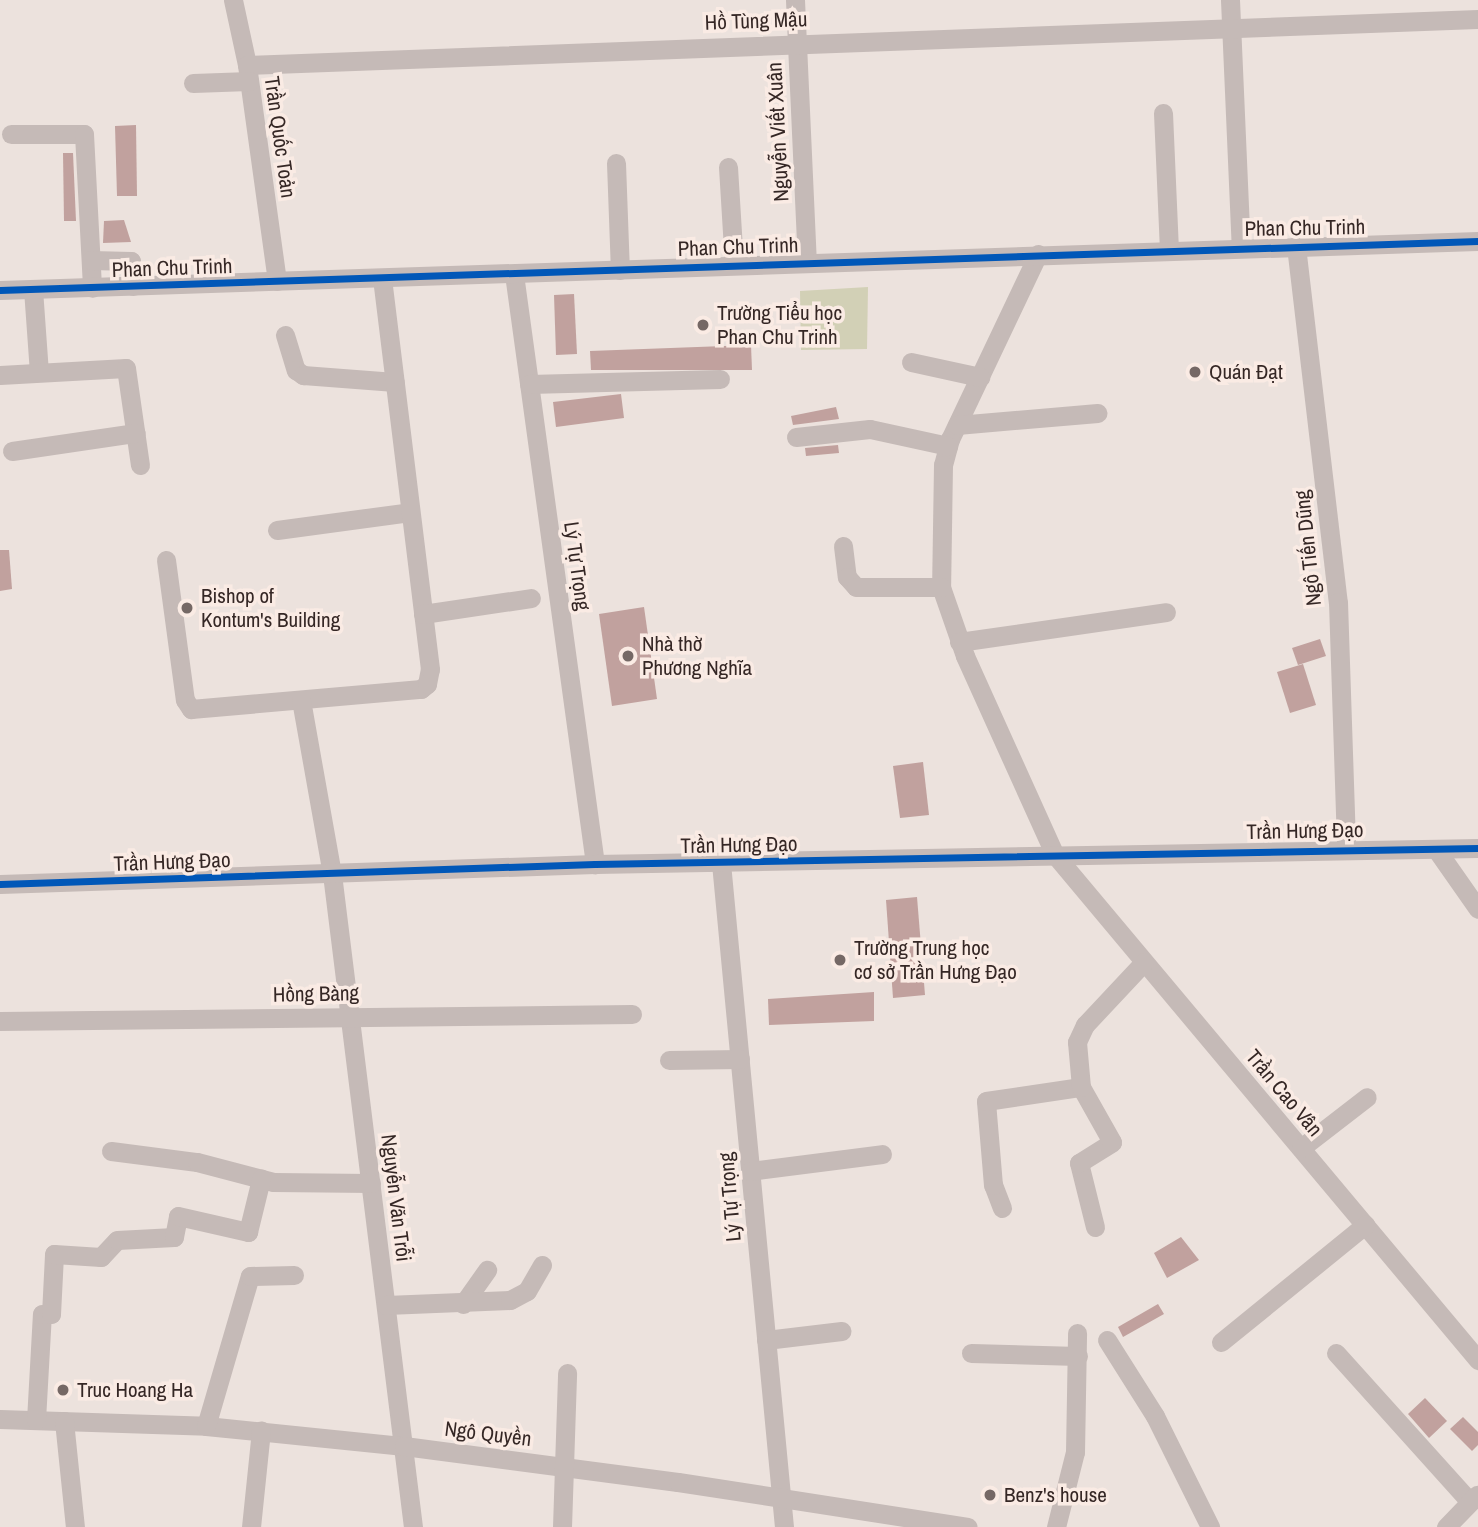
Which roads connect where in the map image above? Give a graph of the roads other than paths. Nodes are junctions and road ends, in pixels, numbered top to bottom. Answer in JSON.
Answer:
{"nodes":[{"id":1,"x":233,"y":0,"type":"edge"},
{"id":2,"x":794,"y":0,"type":"edge"},
{"id":3,"x":1230,"y":0,"type":"edge"},
{"id":4,"x":1478,"y":19,"type":"edge"},
{"id":5,"x":1231,"y":28,"type":"junction"},
{"id":6,"x":797,"y":42,"type":"junction"},
{"id":7,"x":248,"y":73,"type":"junction"},
{"id":8,"x":193,"y":83,"type":"dead end"},
{"id":9,"x":1163,"y":113,"type":"dead end"},
{"id":10,"x":11,"y":134,"type":"dead end"},
{"id":11,"x":616,"y":163,"type":"dead end"},
{"id":12,"x":728,"y":167,"type":"dead end"},
{"id":13,"x":1478,"y":241,"type":"edge"},
{"id":14,"x":1296,"y":246,"type":"junction"},
{"id":15,"x":1241,"y":247,"type":"junction"},
{"id":16,"x":1169,"y":248,"type":"junction"},
{"id":17,"x":1038,"y":254,"type":"junction"},
{"id":18,"x":91,"y":260,"type":"junction"},
{"id":19,"x":807,"y":262,"type":"junction"},
{"id":20,"x":734,"y":265,"type":"junction"},
{"id":21,"x":620,"y":270,"type":"junction"},
{"id":22,"x":514,"y":274,"type":"junction"},
{"id":23,"x":382,"y":279,"type":"junction"},
{"id":24,"x":277,"y":281,"type":"junction"},
{"id":25,"x":133,"y":286,"type":"junction"},
{"id":26,"x":92,"y":288,"type":"junction"},
{"id":27,"x":33,"y":289,"type":"junction"},
{"id":28,"x":0,"y":290,"type":"edge"},
{"id":29,"x":285,"y":335,"type":"dead end"},
{"id":30,"x":911,"y":362,"type":"dead end"},
{"id":31,"x":39,"y":372,"type":"junction"},
{"id":32,"x":0,"y":375,"type":"edge"},
{"id":33,"x":980,"y":377,"type":"junction"},
{"id":34,"x":720,"y":379,"type":"dead end"},
{"id":35,"x":395,"y":382,"type":"junction"},
{"id":36,"x":529,"y":384,"type":"junction"},
{"id":37,"x":1097,"y":413,"type":"dead end"},
{"id":38,"x":957,"y":425,"type":"junction"},
{"id":39,"x":136,"y":433,"type":"junction"},
{"id":40,"x":796,"y":437,"type":"dead end"},
{"id":41,"x":948,"y":446,"type":"junction"},
{"id":42,"x":12,"y":451,"type":"dead end"},
{"id":43,"x":140,"y":466,"type":"dead end"},
{"id":44,"x":410,"y":512,"type":"junction"},
{"id":45,"x":277,"y":530,"type":"dead end"},
{"id":46,"x":843,"y":546,"type":"dead end"},
{"id":47,"x":166,"y":560,"type":"dead end"},
{"id":48,"x":941,"y":587,"type":"junction"},
{"id":49,"x":531,"y":597,"type":"dead end"},
{"id":50,"x":1166,"y":612,"type":"dead end"},
{"id":51,"x":423,"y":614,"type":"junction"},
{"id":52,"x":959,"y":642,"type":"junction"},
{"id":53,"x":301,"y":700,"type":"junction"},
{"id":54,"x":1346,"y":847,"type":"junction"},
{"id":55,"x":1478,"y":848,"type":"edge"},
{"id":56,"x":1436,"y":849,"type":"junction"},
{"id":57,"x":1055,"y":855,"type":"junction"},
{"id":58,"x":721,"y":863,"type":"junction"},
{"id":59,"x":595,"y":864,"type":"junction"},
{"id":60,"x":332,"y":874,"type":"junction"},
{"id":61,"x":0,"y":884,"type":"edge"},
{"id":62,"x":1478,"y":909,"type":"edge"},
{"id":63,"x":1144,"y":962,"type":"junction"},
{"id":64,"x":632,"y":1014,"type":"dead end"},
{"id":65,"x":350,"y":1016,"type":"junction"},
{"id":66,"x":0,"y":1021,"type":"edge"},
{"id":67,"x":740,"y":1059,"type":"junction"},
{"id":68,"x":669,"y":1060,"type":"dead end"},
{"id":69,"x":1081,"y":1087,"type":"junction"},
{"id":70,"x":1367,"y":1097,"type":"dead end"},
{"id":71,"x":1301,"y":1148,"type":"junction"},
{"id":72,"x":111,"y":1151,"type":"dead end"},
{"id":73,"x":882,"y":1154,"type":"dead end"},
{"id":74,"x":750,"y":1171,"type":"junction"},
{"id":75,"x":261,"y":1179,"type":"junction"},
{"id":76,"x":371,"y":1183,"type":"junction"},
{"id":77,"x":1002,"y":1208,"type":"dead end"},
{"id":78,"x":1365,"y":1225,"type":"junction"},
{"id":79,"x":1095,"y":1227,"type":"dead end"},
{"id":80,"x":541,"y":1265,"type":"dead end"},
{"id":81,"x":487,"y":1270,"type":"dead end"},
{"id":82,"x":294,"y":1275,"type":"dead end"},
{"id":83,"x":463,"y":1304,"type":"junction"},
{"id":84,"x":386,"y":1306,"type":"junction"},
{"id":85,"x":841,"y":1331,"type":"dead end"},
{"id":86,"x":1077,"y":1334,"type":"dead end"},
{"id":87,"x":766,"y":1340,"type":"junction"},
{"id":88,"x":1107,"y":1340,"type":"dead end"},
{"id":89,"x":1221,"y":1342,"type":"dead end"},
{"id":90,"x":971,"y":1353,"type":"dead end"},
{"id":91,"x":1336,"y":1353,"type":"dead end"},
{"id":92,"x":1078,"y":1356,"type":"junction"},
{"id":93,"x":1478,"y":1360,"type":"edge"},
{"id":94,"x":567,"y":1373,"type":"dead end"},
{"id":95,"x":0,"y":1419,"type":"edge"},
{"id":96,"x":36,"y":1420,"type":"junction"},
{"id":97,"x":64,"y":1421,"type":"junction"},
{"id":98,"x":206,"y":1426,"type":"junction"},
{"id":99,"x":261,"y":1432,"type":"junction"},
{"id":100,"x":404,"y":1446,"type":"junction"},
{"id":101,"x":561,"y":1467,"type":"junction"},
{"id":102,"x":1474,"y":1498,"type":"edge"},
{"id":103,"x":781,"y":1499,"type":"junction"},
{"id":104,"x":75,"y":1527,"type":"edge"},
{"id":105,"x":251,"y":1527,"type":"edge"},
{"id":106,"x":413,"y":1527,"type":"edge"},
{"id":107,"x":562,"y":1527,"type":"edge"},
{"id":108,"x":783,"y":1527,"type":"edge"},
{"id":109,"x":968,"y":1527,"type":"edge"},
{"id":110,"x":1056,"y":1527,"type":"edge"},
{"id":111,"x":1210,"y":1527,"type":"edge"},
{"id":112,"x":1446,"y":1527,"type":"edge"}],
"edges":[{"from":1,"to":7,"type":"street","name":"Trần Quốc Toản"},
{"from":2,"to":6,"type":"street","name":"Nguyễn Viết Xuân"},
{"from":3,"to":5,"type":"street"},
{"from":4,"to":5,"type":"street","name":"Hồ Tùng Mậu"},
{"from":5,"to":6,"type":"street","name":"Hồ Tùng Mậu"},
{"from":5,"to":15,"type":"street"},
{"from":6,"to":7,"type":"street","name":"Hồ Tùng Mậu"},
{"from":6,"to":19,"type":"street","name":"Nguyễn Viết Xuân"},
{"from":7,"to":8,"type":"street","name":"Hồ Tùng Mậu"},
{"from":7,"to":24,"type":"street","name":"Trần Quốc Toản"},
{"from":9,"to":16,"type":"street"},
{"from":10,"to":18,"type":"street"},
{"from":11,"to":21,"type":"street"},
{"from":12,"to":20,"type":"street"},
{"from":13,"to":14,"type":"street","name":"Phan Chu Trinh"},
{"from":14,"to":15,"type":"street","name":"Phan Chu Trinh"},
{"from":14,"to":54,"type":"street","name":"Ngô Tiến Dũng"},
{"from":15,"to":16,"type":"street","name":"Phan Chu Trinh"},
{"from":16,"to":17,"type":"street","name":"Phan Chu Trinh"},
{"from":17,"to":19,"type":"street","name":"Phan Chu Trinh"},
{"from":17,"to":33,"type":"street","name":"Trần Cao Vân"},
{"from":18,"to":25,"type":"street"},
{"from":18,"to":26,"type":"street"},
{"from":19,"to":20,"type":"street","name":"Phan Chu Trinh"},
{"from":20,"to":21,"type":"street","name":"Phan Chu Trinh"},
{"from":21,"to":22,"type":"street","name":"Phan Chu Trinh"},
{"from":22,"to":23,"type":"street","name":"Phan Chu Trinh"},
{"from":22,"to":36,"type":"street","name":"Lý Tự Trọng"},
{"from":23,"to":24,"type":"street","name":"Phan Chu Trinh"},
{"from":23,"to":35,"type":"street"},
{"from":24,"to":25,"type":"street","name":"Phan Chu Trinh"},
{"from":25,"to":26,"type":"street","name":"Phan Chu Trinh"},
{"from":26,"to":27,"type":"street","name":"Phan Chu Trinh"},
{"from":27,"to":28,"type":"street","name":"Phan Chu Trinh"},
{"from":27,"to":31,"type":"street"},
{"from":29,"to":35,"type":"street"},
{"from":30,"to":33,"type":"street"},
{"from":31,"to":32,"type":"street"},
{"from":31,"to":39,"type":"street"},
{"from":33,"to":38,"type":"street","name":"Trần Cao Vân"},
{"from":34,"to":36,"type":"street"},
{"from":35,"to":44,"type":"street"},
{"from":36,"to":59,"type":"street","name":"Lý Tự Trọng"},
{"from":37,"to":38,"type":"street"},
{"from":38,"to":41,"type":"street","name":"Trần Cao Vân"},
{"from":39,"to":42,"type":"street"},
{"from":39,"to":43,"type":"street"},
{"from":40,"to":41,"type":"street"},
{"from":41,"to":48,"type":"street","name":"Trần Cao Vân"},
{"from":44,"to":45,"type":"street"},
{"from":44,"to":51,"type":"street"},
{"from":46,"to":48,"type":"street"},
{"from":47,"to":53,"type":"street"},
{"from":48,"to":52,"type":"street","name":"Trần Cao Vân"},
{"from":49,"to":51,"type":"street"},
{"from":50,"to":52,"type":"street"},
{"from":51,"to":53,"type":"street"},
{"from":52,"to":57,"type":"street","name":"Trần Cao Vân"},
{"from":53,"to":60,"type":"street","name":"Nguyễn Văn Trỗi"},
{"from":54,"to":56,"type":"street","name":"Trần Hưng Đạo"},
{"from":54,"to":57,"type":"street","name":"Trần Hưng Đạo"},
{"from":55,"to":56,"type":"street","name":"Trần Hưng Đạo"},
{"from":56,"to":62,"type":"street"},
{"from":57,"to":58,"type":"street","name":"Trần Hưng Đạo"},
{"from":57,"to":63,"type":"street","name":"Trần Cao Vân"},
{"from":58,"to":59,"type":"street","name":"Trần Hưng Đạo"},
{"from":58,"to":67,"type":"street","name":"Lý Tự Trọng"},
{"from":59,"to":60,"type":"street","name":"Trần Hưng Đạo"},
{"from":60,"to":61,"type":"street","name":"Trần Hưng Đạo"},
{"from":60,"to":65,"type":"street","name":"Nguyễn Văn Trỗi"},
{"from":63,"to":69,"type":"street"},
{"from":63,"to":71,"type":"street","name":"Trần Cao Vân"},
{"from":64,"to":65,"type":"street","name":"Hồng Bàng"},
{"from":65,"to":66,"type":"street","name":"Hồng Bàng"},
{"from":65,"to":76,"type":"street","name":"Nguyễn Văn Trỗi"},
{"from":67,"to":68,"type":"street"},
{"from":67,"to":74,"type":"street","name":"Lý Tự Trọng"},
{"from":69,"to":77,"type":"street"},
{"from":69,"to":79,"type":"street"},
{"from":70,"to":71,"type":"street"},
{"from":71,"to":78,"type":"street","name":"Trần Cao Vân"},
{"from":72,"to":75,"type":"street"},
{"from":73,"to":74,"type":"street"},
{"from":74,"to":87,"type":"street","name":"Lý Tự Trọng"},
{"from":75,"to":76,"type":"street"},
{"from":75,"to":96,"type":"street"},
{"from":76,"to":84,"type":"street","name":"Nguyễn Văn Trỗi"},
{"from":78,"to":89,"type":"street"},
{"from":78,"to":93,"type":"street","name":"Trần Cao Vân"},
{"from":80,"to":83,"type":"street"},
{"from":81,"to":83,"type":"street"},
{"from":82,"to":98,"type":"street"},
{"from":83,"to":84,"type":"street"},
{"from":84,"to":100,"type":"street","name":"Nguyễn Văn Trỗi"},
{"from":85,"to":87,"type":"street"},
{"from":86,"to":92,"type":"street"},
{"from":87,"to":103,"type":"street","name":"Lý Tự Trọng"},
{"from":88,"to":111,"type":"street"},
{"from":90,"to":92,"type":"street"},
{"from":91,"to":102,"type":"street"},
{"from":92,"to":110,"type":"street"},
{"from":94,"to":101,"type":"street"},
{"from":95,"to":96,"type":"street","name":"Ngô Quyền"},
{"from":96,"to":97,"type":"street","name":"Ngô Quyền"},
{"from":97,"to":98,"type":"street","name":"Ngô Quyền"},
{"from":97,"to":104,"type":"street"},
{"from":98,"to":99,"type":"street","name":"Ngô Quyền"},
{"from":99,"to":100,"type":"street","name":"Ngô Quyền"},
{"from":99,"to":105,"type":"street"},
{"from":100,"to":101,"type":"street","name":"Ngô Quyền"},
{"from":100,"to":106,"type":"street","name":"Nguyễn Văn Trỗi"},
{"from":101,"to":103,"type":"street","name":"Ngô Quyền"},
{"from":101,"to":107,"type":"street"},
{"from":102,"to":112,"type":"street"},
{"from":103,"to":108,"type":"street","name":"Lý Tự Trọng"},
{"from":103,"to":109,"type":"street","name":"Ngô Quyền"}]}
